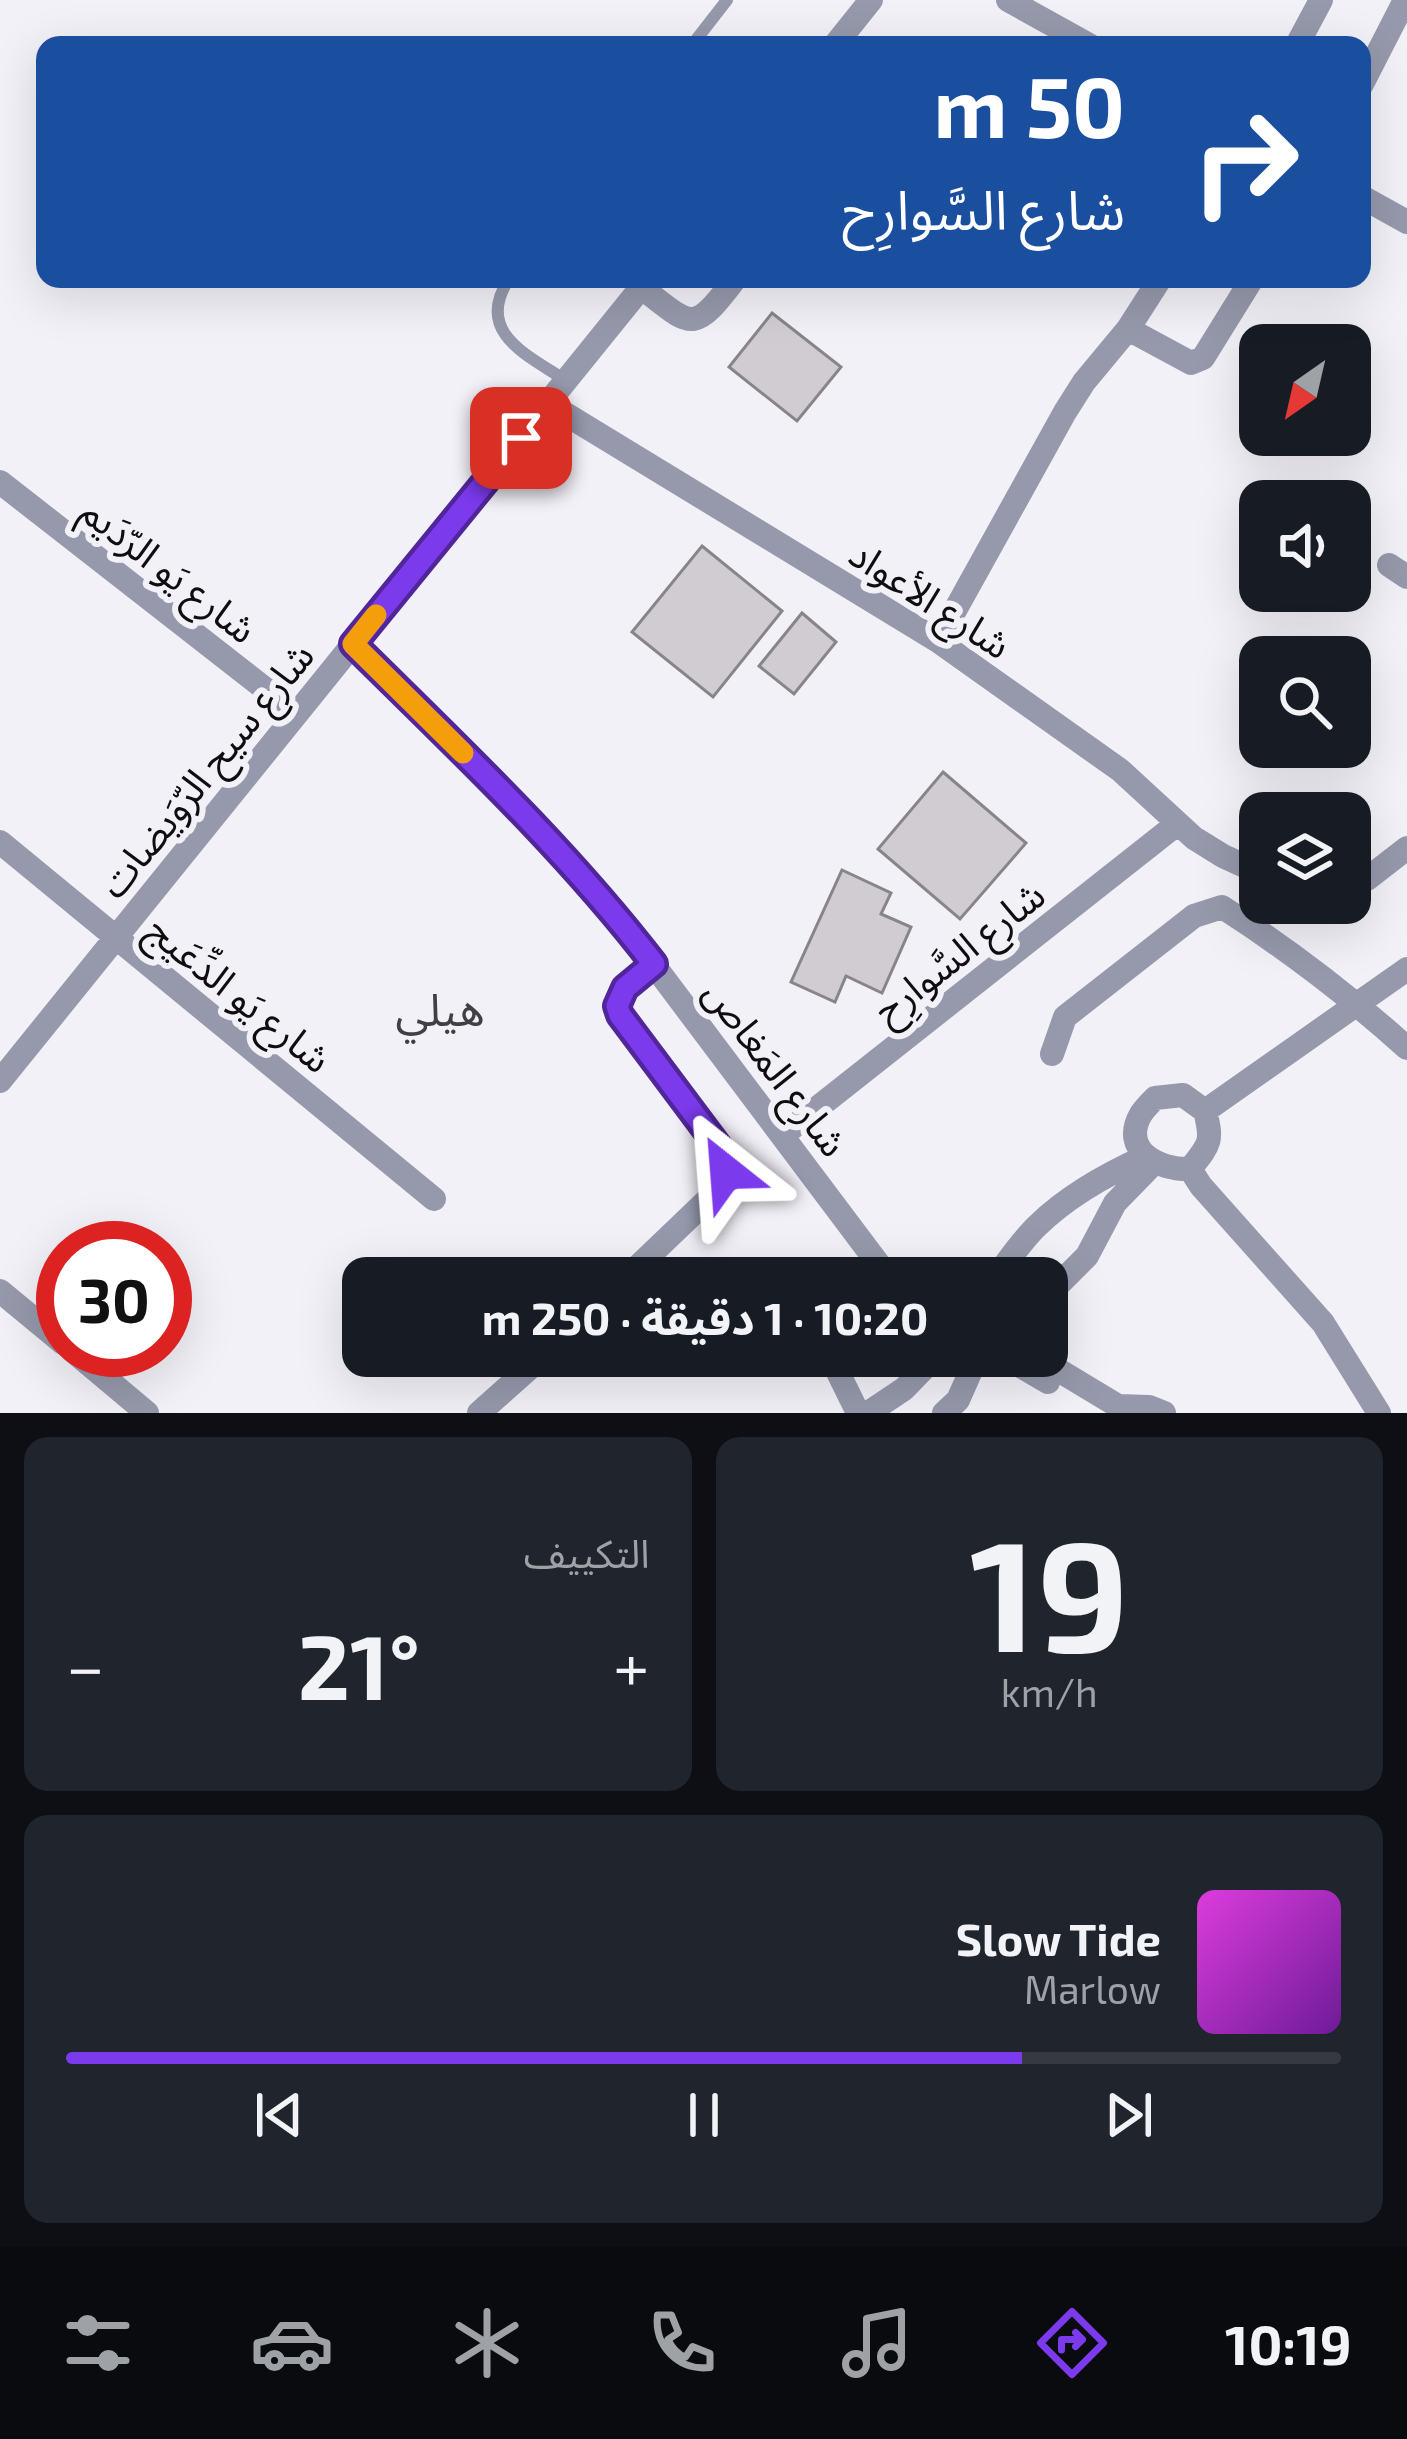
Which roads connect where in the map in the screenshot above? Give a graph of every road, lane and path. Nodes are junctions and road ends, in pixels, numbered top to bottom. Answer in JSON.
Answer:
{"nodes":[{"id":1,"x":727,"y":0,"type":"edge"},
{"id":2,"x":871,"y":0,"type":"edge"},
{"id":3,"x":1008,"y":0,"type":"edge"},
{"id":4,"x":1321,"y":0,"type":"edge"},
{"id":5,"x":1405,"y":0,"type":"edge"},
{"id":6,"x":699,"y":36,"type":"edge"},
{"id":7,"x":847,"y":36,"type":"edge"},
{"id":8,"x":1073,"y":36,"type":"edge"},
{"id":9,"x":1302,"y":36,"type":"edge"},
{"id":10,"x":1371,"y":67,"type":"edge"},
{"id":11,"x":1371,"y":201,"type":"edge"},
{"id":12,"x":1407,"y":222,"type":"edge"},
{"id":13,"x":503,"y":288,"type":"edge"},
{"id":14,"x":641,"y":288,"type":"edge"},
{"id":15,"x":650,"y":288,"type":"edge"},
{"id":16,"x":728,"y":288,"type":"edge"},
{"id":17,"x":1154,"y":288,"type":"edge"},
{"id":18,"x":1246,"y":288,"type":"edge"},
{"id":19,"x":1128,"y":329,"type":"junction"},
{"id":20,"x":566,"y":381,"type":"junction"},
{"id":21,"x":549,"y":404,"type":"junction"},
{"id":22,"x":0,"y":482,"type":"edge"},
{"id":23,"x":938,"y":641,"type":"junction"},
{"id":24,"x":353,"y":644,"type":"junction"},
{"id":25,"x":296,"y":713,"type":"junction"},
{"id":26,"x":1177,"y":824,"type":"junction"},
{"id":27,"x":0,"y":842,"type":"edge"},
{"id":28,"x":1407,"y":848,"type":"edge"},
{"id":29,"x":1239,"y":864,"type":"edge"},
{"id":30,"x":1371,"y":876,"type":"edge"},
{"id":31,"x":115,"y":936,"type":"junction"},
{"id":32,"x":654,"y":964,"type":"junction"},
{"id":33,"x":1407,"y":969,"type":"edge"},
{"id":34,"x":1357,"y":1004,"type":"junction"},
{"id":35,"x":1407,"y":1048,"type":"edge"},
{"id":36,"x":1052,"y":1054,"type":"dead end"},
{"id":37,"x":0,"y":1081,"type":"edge"},
{"id":38,"x":1205,"y":1111,"type":"junction"},
{"id":39,"x":783,"y":1135,"type":"junction"},
{"id":40,"x":1149,"y":1160,"type":"junction"},
{"id":41,"x":1190,"y":1169,"type":"junction"},
{"id":42,"x":434,"y":1199,"type":"dead end"},
{"id":43,"x":648,"y":1257,"type":"edge"},
{"id":44,"x":873,"y":1257,"type":"edge"},
{"id":45,"x":1011,"y":1257,"type":"edge"},
{"id":46,"x":1068,"y":1275,"type":"edge"},
{"id":47,"x":0,"y":1291,"type":"edge"},
{"id":48,"x":36,"y":1321,"type":"edge"},
{"id":49,"x":1068,"y":1376,"type":"edge"},
{"id":50,"x":104,"y":1377,"type":"edge"},
{"id":51,"x":519,"y":1377,"type":"edge"},
{"id":52,"x":840,"y":1377,"type":"edge"},
{"id":53,"x":916,"y":1377,"type":"edge"},
{"id":54,"x":968,"y":1377,"type":"edge"},
{"id":55,"x":1040,"y":1377,"type":"edge"},
{"id":56,"x":147,"y":1413,"type":"edge"},
{"id":57,"x":479,"y":1413,"type":"edge"},
{"id":58,"x":858,"y":1413,"type":"edge"},
{"id":59,"x":868,"y":1413,"type":"edge"},
{"id":60,"x":944,"y":1413,"type":"edge"},
{"id":61,"x":1102,"y":1413,"type":"edge"},
{"id":62,"x":1164,"y":1413,"type":"edge"},
{"id":63,"x":1378,"y":1413,"type":"edge"}],
"edges":[{"from":1,"to":6,"type":"lane"},
{"from":2,"to":7,"type":"street"},
{"from":3,"to":8,"type":"street"},
{"from":4,"to":9,"type":"street"},
{"from":5,"to":10,"type":"street"},
{"from":11,"to":12,"type":"street"},
{"from":13,"to":20,"type":"lane"},
{"from":14,"to":20,"type":"street","name":"شارع سيح الرّوَيضات"},
{"from":15,"to":16,"type":"street"},
{"from":17,"to":19,"type":"street"},
{"from":18,"to":19,"type":"street"},
{"from":19,"to":23,"type":"street"},
{"from":20,"to":21,"type":"street","name":"شارع سيح الرّوَيضات"},
{"from":21,"to":23,"type":"street","name":"شارع الأعواد"},
{"from":21,"to":24,"type":"street","name":"شارع سيح الرّوَيضات"},
{"from":22,"to":25,"type":"street","name":"شارع يَو الرّدَيم"},
{"from":23,"to":26,"type":"street","name":"شارع الأعواد"},
{"from":24,"to":25,"type":"street","name":"شارع سيح الرّوَيضات"},
{"from":24,"to":32,"type":"street","name":"شارع المَغاص"},
{"from":25,"to":31,"type":"street","name":"شارع سيح الرّوَيضات"},
{"from":26,"to":29,"type":"street","name":"شارع الأعواد"},
{"from":26,"to":39,"type":"street","name":"شارع السَّوارِح"},
{"from":27,"to":31,"type":"street","name":"شارع يَو الدِّعَيج"},
{"from":28,"to":30,"type":"street"},
{"from":31,"to":37,"type":"street","name":"شارع سيح الرّوَيضات"},
{"from":31,"to":42,"type":"street","name":"شارع يَو الدِّعَيج"},
{"from":32,"to":39,"type":"street","name":"شارع المَغاص"},
{"from":32,"to":43,"type":"street"},
{"from":33,"to":34,"type":"street"},
{"from":34,"to":35,"type":"street"},
{"from":34,"to":36,"type":"street"},
{"from":34,"to":38,"type":"street"},
{"from":38,"to":40,"type":"street"},
{"from":38,"to":41,"type":"street"},
{"from":39,"to":44,"type":"street","name":"شارع المَغاص"},
{"from":40,"to":41,"type":"street"},
{"from":40,"to":45,"type":"street"},
{"from":40,"to":46,"type":"street"},
{"from":41,"to":63,"type":"street"},
{"from":47,"to":48,"type":"street"},
{"from":49,"to":62,"type":"street"},
{"from":50,"to":56,"type":"street"},
{"from":51,"to":57,"type":"street"},
{"from":52,"to":58,"type":"street"},
{"from":53,"to":59,"type":"street"},
{"from":54,"to":60,"type":"street"},
{"from":55,"to":61,"type":"street"}]}
